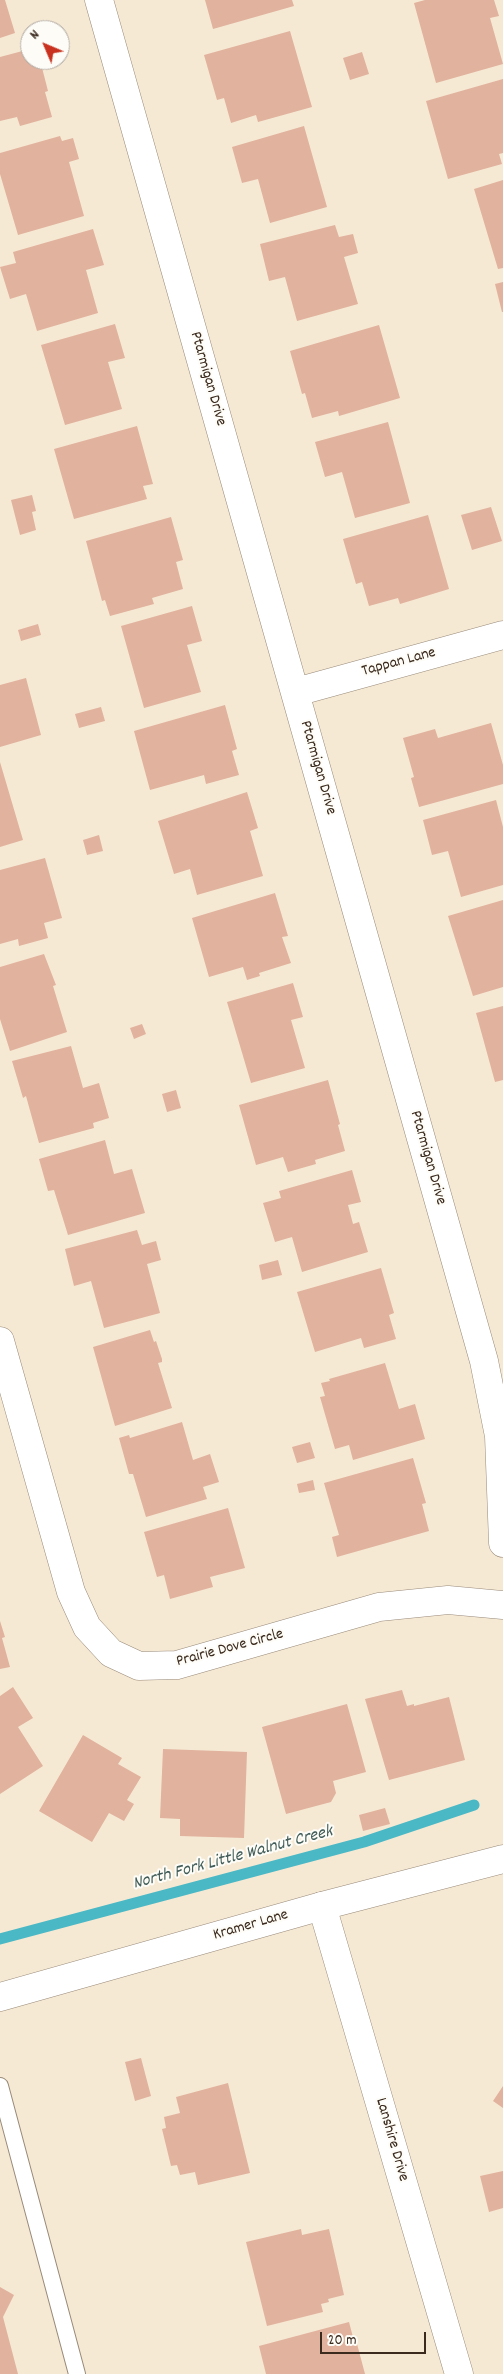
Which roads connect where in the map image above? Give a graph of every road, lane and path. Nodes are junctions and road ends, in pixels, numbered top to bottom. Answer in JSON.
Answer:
{"nodes":[{"id":1,"x":99,"y":0,"type":"edge"},
{"id":2,"x":503,"y":635,"type":"edge"},
{"id":3,"x":296,"y":692,"type":"junction"},
{"id":4,"x":0,"y":1341,"type":"edge"},
{"id":5,"x":503,"y":1543,"type":"edge"},
{"id":6,"x":503,"y":1605,"type":"edge"},
{"id":7,"x":503,"y":1859,"type":"edge"},
{"id":8,"x":322,"y":1906,"type":"junction"},
{"id":9,"x":0,"y":1997,"type":"edge"},
{"id":10,"x":0,"y":2086,"type":"edge"},
{"id":11,"x":6,"y":2135,"type":"edge"},
{"id":12,"x":77,"y":2374,"type":"edge"},
{"id":13,"x":459,"y":2374,"type":"edge"}],
"edges":[{"from":1,"to":3,"type":"street","name":"Ptarmigan Drive"},
{"from":2,"to":3,"type":"street","name":"Tappan Lane"},
{"from":3,"to":5,"type":"street","name":"Ptarmigan Drive"},
{"from":4,"to":6,"type":"street","name":"Prairie Dove Circle"},
{"from":7,"to":8,"type":"street","name":"Kramer Lane"},
{"from":8,"to":9,"type":"street","name":"Kramer Lane"},
{"from":8,"to":13,"type":"street","name":"Lanshire Drive"},
{"from":10,"to":11,"type":"lane"},
{"from":11,"to":12,"type":"lane"}]}
